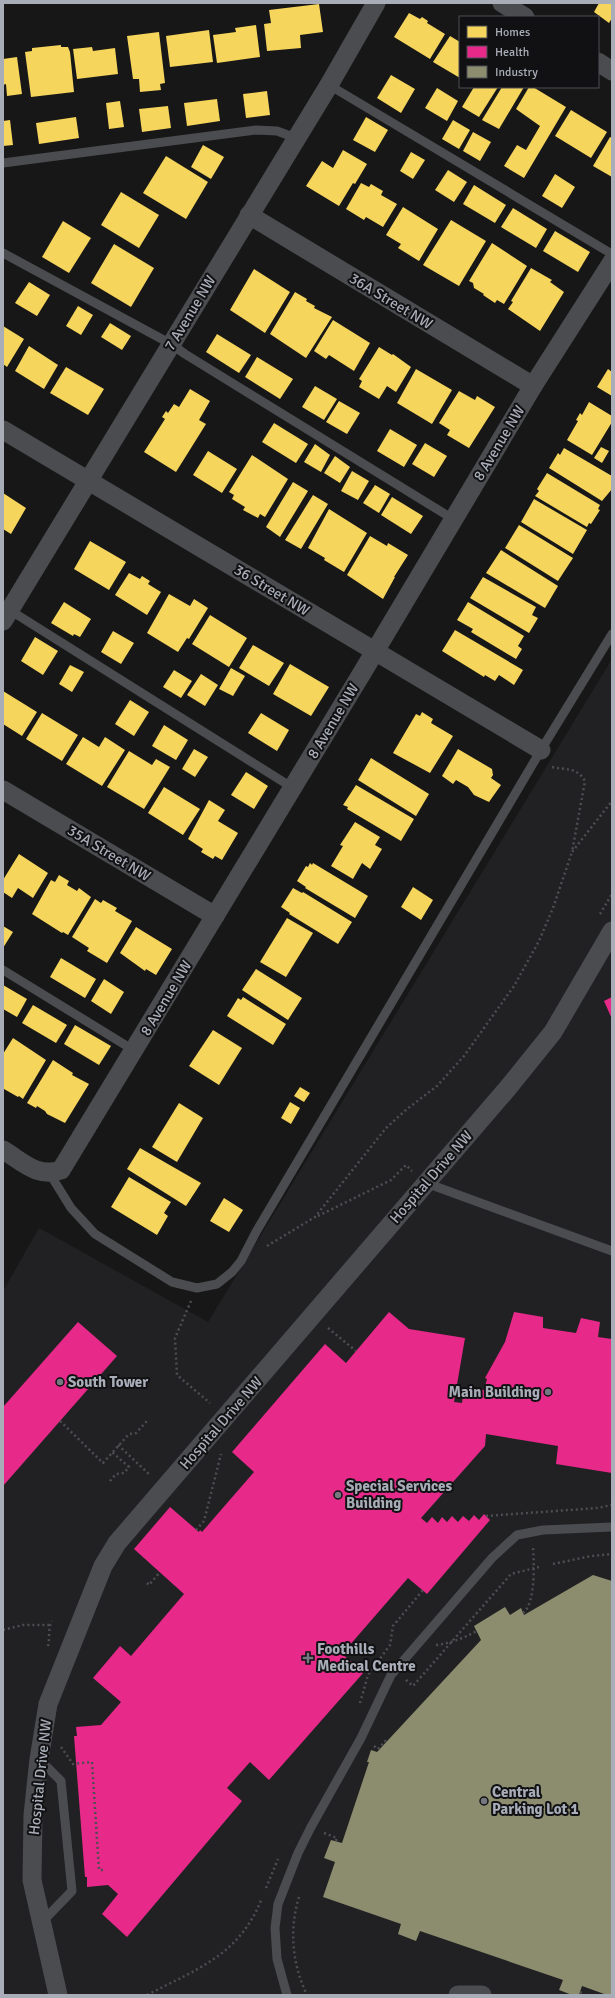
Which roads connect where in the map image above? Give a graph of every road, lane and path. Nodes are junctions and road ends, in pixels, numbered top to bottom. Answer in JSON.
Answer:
{"nodes":[{"id":1,"x":376,"y":3,"type":"edge"},
{"id":2,"x":502,"y":3,"type":"edge"},
{"id":3,"x":523,"y":16,"type":"edge"},
{"id":4,"x":599,"y":63,"type":"edge"},
{"id":5,"x":612,"y":71,"type":"edge"},
{"id":6,"x":329,"y":85,"type":"junction"},
{"id":7,"x":296,"y":138,"type":"junction"},
{"id":8,"x":3,"y":163,"type":"edge"},
{"id":9,"x":249,"y":215,"type":"junction"},
{"id":10,"x":3,"y":253,"type":"edge"},
{"id":11,"x":612,"y":254,"type":"edge"},
{"id":12,"x":612,"y":262,"type":"edge"},
{"id":13,"x":171,"y":344,"type":"junction"},
{"id":14,"x":533,"y":386,"type":"junction"},
{"id":15,"x":3,"y":430,"type":"edge"},
{"id":16,"x":88,"y":481,"type":"junction"},
{"id":17,"x":453,"y":519,"type":"junction"},
{"id":18,"x":5,"y":612,"type":"edge"},
{"id":19,"x":612,"y":634,"type":"edge"},
{"id":20,"x":375,"y":651,"type":"junction"},
{"id":21,"x":541,"y":750,"type":"junction"},
{"id":22,"x":293,"y":788,"type":"junction"},
{"id":23,"x":3,"y":790,"type":"edge"},
{"id":24,"x":612,"y":801,"type":"edge"},
{"id":25,"x":572,"y":852,"type":"junction"},
{"id":26,"x":215,"y":916,"type":"junction"},
{"id":27,"x":612,"y":931,"type":"edge"},
{"id":28,"x":3,"y":970,"type":"edge"},
{"id":29,"x":135,"y":1051,"type":"junction"},
{"id":30,"x":3,"y":1150,"type":"edge"},
{"id":31,"x":50,"y":1174,"type":"junction"},
{"id":32,"x":419,"y":1177,"type":"junction"},
{"id":33,"x":315,"y":1217,"type":"junction"},
{"id":34,"x":612,"y":1251,"type":"edge"},
{"id":35,"x":241,"y":1261,"type":"junction"},
{"id":36,"x":188,"y":1307,"type":"dead end"},
{"id":37,"x":326,"y":1326,"type":"dead end"},
{"id":38,"x":356,"y":1351,"type":"dead end"},
{"id":39,"x":212,"y":1405,"type":"dead end"},
{"id":40,"x":147,"y":1421,"type":"dead end"},
{"id":41,"x":60,"y":1422,"type":"dead end"},
{"id":42,"x":118,"y":1445,"type":"junction"},
{"id":43,"x":112,"y":1452,"type":"junction"},
{"id":44,"x":221,"y":1452,"type":"dead end"},
{"id":45,"x":152,"y":1476,"type":"dead end"},
{"id":46,"x":110,"y":1481,"type":"dead end"},
{"id":47,"x":612,"y":1505,"type":"edge"},
{"id":48,"x":486,"y":1516,"type":"dead end"},
{"id":49,"x":612,"y":1527,"type":"edge"},
{"id":50,"x":196,"y":1530,"type":"dead end"},
{"id":51,"x":533,"y":1546,"type":"dead end"},
{"id":52,"x":612,"y":1554,"type":"edge"},
{"id":53,"x":553,"y":1564,"type":"dead end"},
{"id":54,"x":539,"y":1567,"type":"dead end"},
{"id":55,"x":534,"y":1568,"type":"junction"},
{"id":56,"x":506,"y":1570,"type":"dead end"},
{"id":57,"x":160,"y":1572,"type":"dead end"},
{"id":58,"x":511,"y":1574,"type":"junction"},
{"id":59,"x":147,"y":1583,"type":"dead end"},
{"id":60,"x":423,"y":1590,"type":"dead end"},
{"id":61,"x":523,"y":1613,"type":"dead end"},
{"id":62,"x":50,"y":1625,"type":"dead end"},
{"id":63,"x":3,"y":1630,"type":"edge"},
{"id":64,"x":477,"y":1631,"type":"dead end"},
{"id":65,"x":450,"y":1643,"type":"junction"},
{"id":66,"x":390,"y":1645,"type":"junction"},
{"id":67,"x":435,"y":1645,"type":"dead end"},
{"id":68,"x":396,"y":1647,"type":"dead end"},
{"id":69,"x":405,"y":1679,"type":"dead end"},
{"id":70,"x":359,"y":1705,"type":"dead end"},
{"id":71,"x":386,"y":1742,"type":"dead end"},
{"id":72,"x":370,"y":1744,"type":"dead end"},
{"id":73,"x":65,"y":1750,"type":"dead end"},
{"id":74,"x":39,"y":1759,"type":"junction"},
{"id":75,"x":322,"y":1841,"type":"dead end"},
{"id":76,"x":336,"y":1841,"type":"dead end"},
{"id":77,"x":278,"y":1858,"type":"dead end"},
{"id":78,"x":103,"y":1870,"type":"dead end"},
{"id":79,"x":300,"y":1894,"type":"dead end"},
{"id":80,"x":40,"y":1924,"type":"junction"},
{"id":81,"x":58,"y":1995,"type":"edge"},
{"id":82,"x":147,"y":1995,"type":"edge"},
{"id":83,"x":287,"y":1995,"type":"edge"},
{"id":84,"x":307,"y":1995,"type":"edge"},
{"id":85,"x":458,"y":1995,"type":"edge"},
{"id":86,"x":482,"y":1995,"type":"edge"}],
"edges":[{"from":1,"to":6,"type":"street","name":"7 Avenue NW"},
{"from":2,"to":3,"type":"street"},
{"from":4,"to":5,"type":"street"},
{"from":6,"to":7,"type":"street","name":"7 Avenue NW"},
{"from":6,"to":11,"type":"lane"},
{"from":7,"to":8,"type":"lane"},
{"from":7,"to":9,"type":"street","name":"7 Avenue NW"},
{"from":9,"to":13,"type":"street","name":"7 Avenue NW"},
{"from":9,"to":14,"type":"street","name":"36A Street NW"},
{"from":10,"to":13,"type":"lane"},
{"from":12,"to":14,"type":"street","name":"8 Avenue NW"},
{"from":13,"to":16,"type":"street","name":"7 Avenue NW"},
{"from":13,"to":17,"type":"lane"},
{"from":14,"to":17,"type":"street","name":"8 Avenue NW"},
{"from":15,"to":16,"type":"street","name":"36 Street NW"},
{"from":16,"to":18,"type":"street","name":"7 Avenue NW"},
{"from":16,"to":20,"type":"street","name":"36 Street NW"},
{"from":17,"to":20,"type":"street","name":"8 Avenue NW"},
{"from":18,"to":22,"type":"lane"},
{"from":19,"to":21,"type":"lane"},
{"from":20,"to":21,"type":"street","name":"36 Street NW"},
{"from":20,"to":22,"type":"street","name":"8 Avenue NW"},
{"from":21,"to":25,"type":"path"},
{"from":21,"to":35,"type":"lane"},
{"from":22,"to":26,"type":"street","name":"8 Avenue NW"},
{"from":23,"to":26,"type":"street","name":"35A Street NW"},
{"from":24,"to":25,"type":"path"},
{"from":25,"to":33,"type":"path"},
{"from":26,"to":29,"type":"street","name":"8 Avenue NW"},
{"from":27,"to":32,"type":"street","name":"Hospital Drive NW"},
{"from":28,"to":29,"type":"lane"},
{"from":29,"to":31,"type":"street","name":"8 Avenue NW"},
{"from":30,"to":31,"type":"street"},
{"from":31,"to":35,"type":"lane"},
{"from":32,"to":33,"type":"path"},
{"from":32,"to":34,"type":"lane"},
{"from":32,"to":74,"type":"street","name":"Hospital Drive NW"},
{"from":33,"to":35,"type":"path"},
{"from":36,"to":39,"type":"path"},
{"from":37,"to":38,"type":"path"},
{"from":40,"to":42,"type":"path"},
{"from":41,"to":43,"type":"path"},
{"from":42,"to":43,"type":"path"},
{"from":42,"to":45,"type":"path"},
{"from":43,"to":46,"type":"path"},
{"from":44,"to":50,"type":"path"},
{"from":47,"to":48,"type":"path"},
{"from":49,"to":83,"type":"lane"},
{"from":51,"to":55,"type":"path"},
{"from":52,"to":53,"type":"path"},
{"from":54,"to":55,"type":"path"},
{"from":55,"to":58,"type":"path"},
{"from":55,"to":61,"type":"path"},
{"from":56,"to":58,"type":"path"},
{"from":57,"to":59,"type":"path"},
{"from":58,"to":65,"type":"path"},
{"from":60,"to":66,"type":"path"},
{"from":62,"to":63,"type":"path"},
{"from":64,"to":65,"type":"path"},
{"from":65,"to":67,"type":"path"},
{"from":65,"to":69,"type":"path"},
{"from":66,"to":68,"type":"path"},
{"from":66,"to":70,"type":"path"},
{"from":71,"to":72,"type":"path"},
{"from":73,"to":78,"type":"path"},
{"from":74,"to":80,"type":"street","name":"Hospital Drive NW"},
{"from":74,"to":80,"type":"lane"},
{"from":75,"to":76,"type":"path"},
{"from":77,"to":82,"type":"path"},
{"from":79,"to":84,"type":"path"},
{"from":80,"to":81,"type":"street","name":"Hospital Drive NW"},
{"from":85,"to":86,"type":"street"}]}
